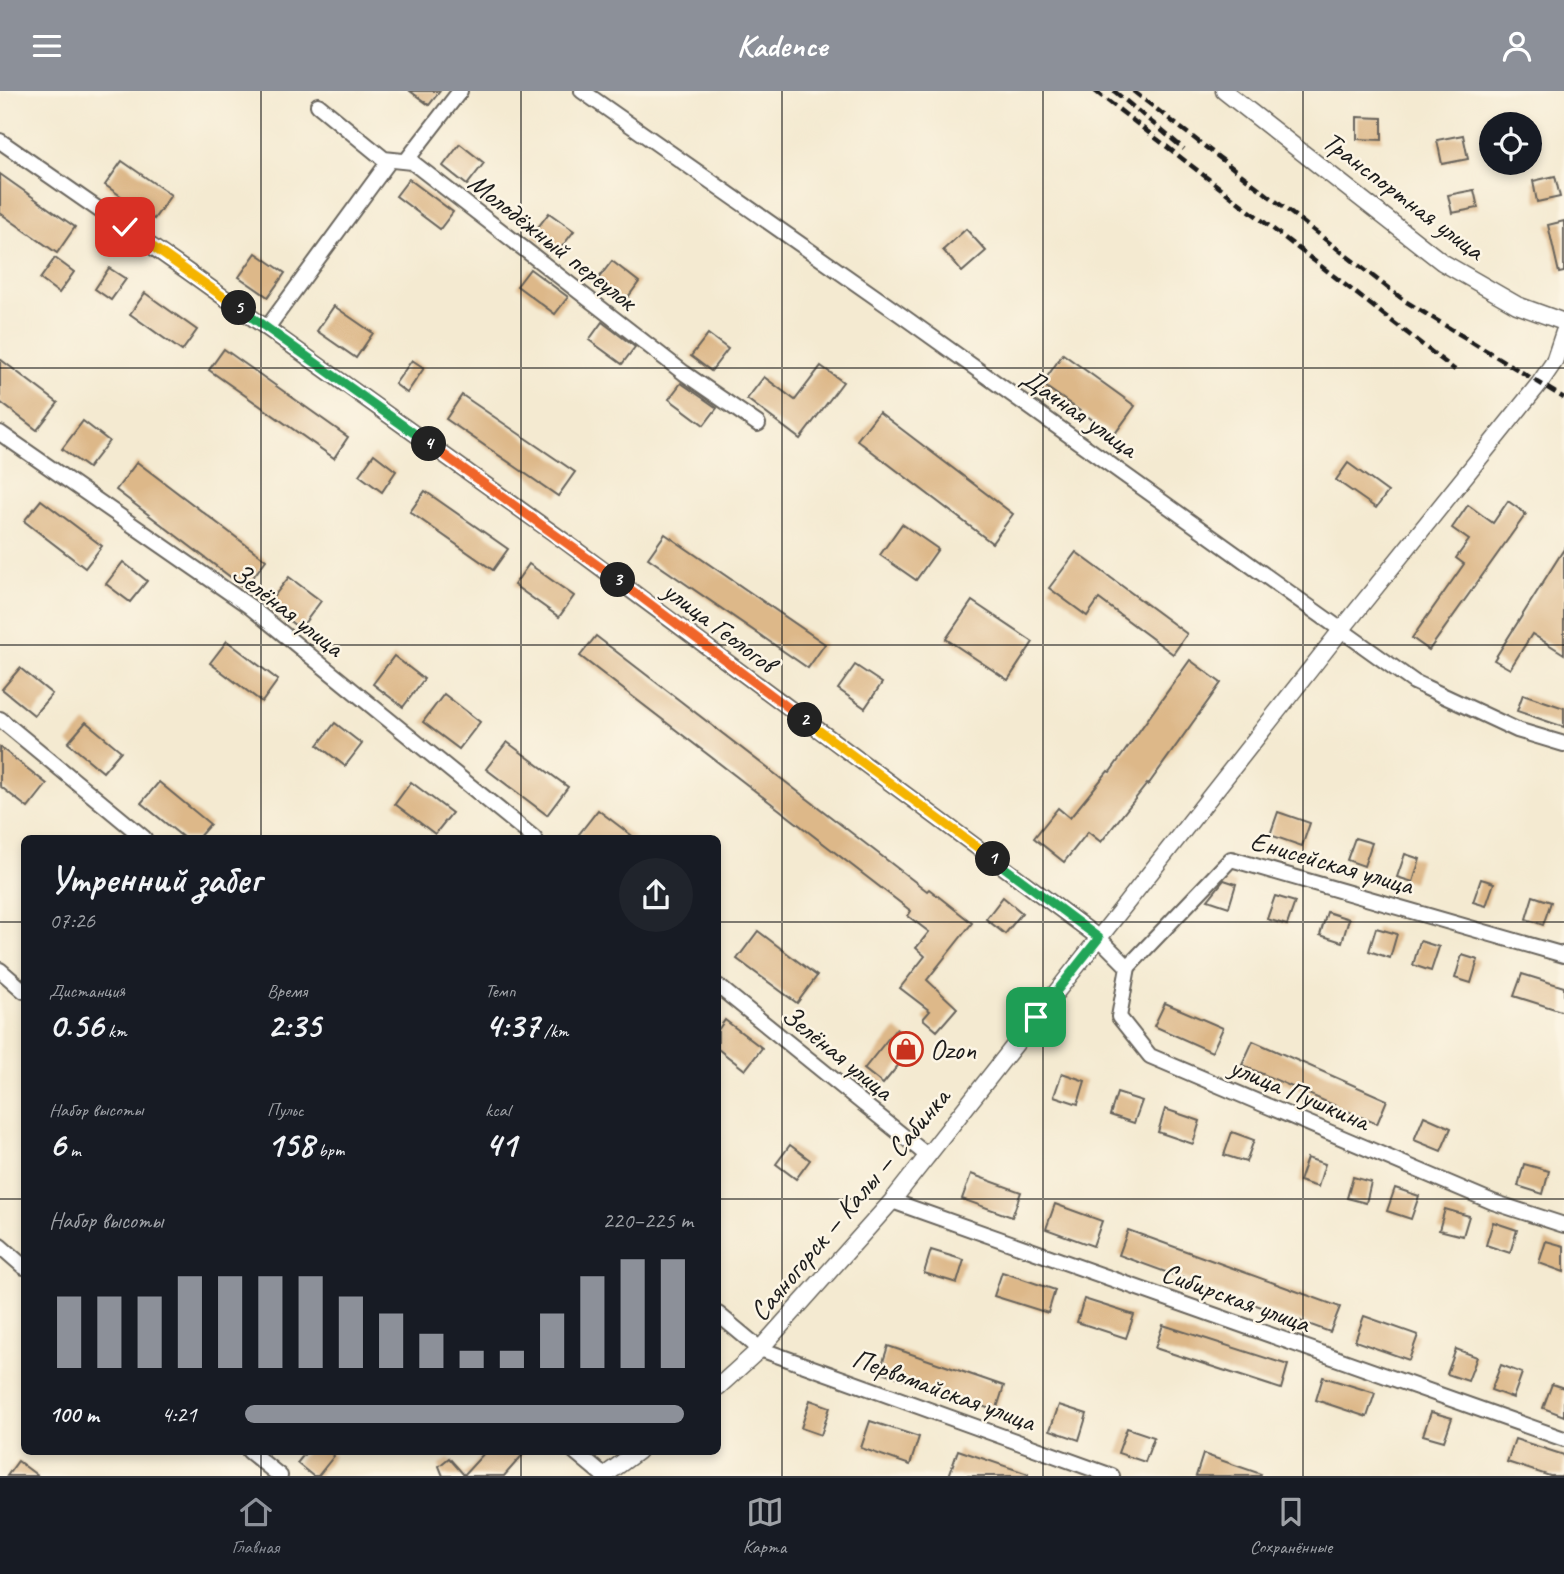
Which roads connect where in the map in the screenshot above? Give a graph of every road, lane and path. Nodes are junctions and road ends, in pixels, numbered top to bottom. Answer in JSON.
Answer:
{"nodes":[{"id":1,"x":460,"y":91,"type":"edge"},
{"id":2,"x":582,"y":91,"type":"edge"},
{"id":3,"x":1224,"y":91,"type":"edge"},
{"id":4,"x":318,"y":105,"type":"dead end"},
{"id":5,"x":0,"y":141,"type":"edge"},
{"id":6,"x":390,"y":160,"type":"junction"},
{"id":7,"x":407,"y":161,"type":"junction"},
{"id":8,"x":1564,"y":322,"type":"edge"},
{"id":9,"x":267,"y":328,"type":"junction"},
{"id":10,"x":1564,"y":332,"type":"edge"},
{"id":11,"x":758,"y":424,"type":"dead end"},
{"id":12,"x":0,"y":433,"type":"edge"},
{"id":13,"x":1342,"y":629,"type":"junction"},
{"id":14,"x":0,"y":719,"type":"edge"},
{"id":15,"x":1564,"y":744,"type":"edge"},
{"id":16,"x":140,"y":835,"type":"edge"},
{"id":17,"x":530,"y":835,"type":"edge"},
{"id":18,"x":1095,"y":943,"type":"junction"},
{"id":19,"x":1564,"y":955,"type":"edge"},
{"id":20,"x":1128,"y":967,"type":"junction"},
{"id":21,"x":0,"y":970,"type":"edge"},
{"id":22,"x":21,"y":988,"type":"edge"},
{"id":23,"x":721,"y":988,"type":"edge"},
{"id":24,"x":928,"y":1156,"type":"junction"},
{"id":25,"x":892,"y":1201,"type":"junction"},
{"id":26,"x":1564,"y":1225,"type":"edge"},
{"id":27,"x":0,"y":1246,"type":"edge"},
{"id":28,"x":21,"y":1264,"type":"edge"},
{"id":29,"x":721,"y":1316,"type":"edge"},
{"id":30,"x":760,"y":1349,"type":"junction"},
{"id":31,"x":721,"y":1384,"type":"edge"},
{"id":32,"x":1564,"y":1439,"type":"edge"},
{"id":33,"x":254,"y":1455,"type":"edge"},
{"id":34,"x":579,"y":1455,"type":"edge"},
{"id":35,"x":633,"y":1455,"type":"edge"},
{"id":36,"x":280,"y":1476,"type":"edge"},
{"id":37,"x":604,"y":1476,"type":"edge"},
{"id":38,"x":1112,"y":1476,"type":"edge"}],
"edges":[{"from":1,"to":7,"type":"street"},
{"from":2,"to":13,"type":"street","name":"Дачная улица"},
{"from":3,"to":8,"type":"street","name":"Транспортная улица"},
{"from":4,"to":6,"type":"street"},
{"from":5,"to":9,"type":"street","name":"улица Геологов"},
{"from":6,"to":7,"type":"street"},
{"from":6,"to":9,"type":"street"},
{"from":7,"to":11,"type":"street","name":"Молодёжный переулок"},
{"from":9,"to":18,"type":"street","name":"улица Геологов"},
{"from":10,"to":13,"type":"street","name":"Саяногорск — Калы — Сабинка"},
{"from":12,"to":17,"type":"street","name":"Зелёная улица"},
{"from":13,"to":15,"type":"street","name":"Дачная улица"},
{"from":13,"to":18,"type":"street","name":"Саяногорск — Калы — Сабинка"},
{"from":14,"to":16,"type":"street"},
{"from":18,"to":20,"type":"street"},
{"from":18,"to":24,"type":"street","name":"Саяногорск — Калы — Сабинка"},
{"from":19,"to":20,"type":"street","name":"Енисейская улица"},
{"from":20,"to":26,"type":"street","name":"улица Пушкина"},
{"from":21,"to":22,"type":"street"},
{"from":23,"to":24,"type":"street","name":"Зелёная улица"},
{"from":24,"to":25,"type":"street","name":"Саяногорск — Калы — Сабинка"},
{"from":25,"to":30,"type":"street","name":"Саяногорск — Калы — Сабинка"},
{"from":25,"to":32,"type":"street","name":"Сибирская улица"},
{"from":27,"to":28,"type":"street"},
{"from":29,"to":30,"type":"street","name":"Первомайская улица"},
{"from":30,"to":31,"type":"street","name":"Саяногорск — Калы — Сабинка"},
{"from":30,"to":38,"type":"street","name":"Первомайская улица"},
{"from":33,"to":36,"type":"street"},
{"from":34,"to":37,"type":"street"},
{"from":35,"to":37,"type":"street"}]}
